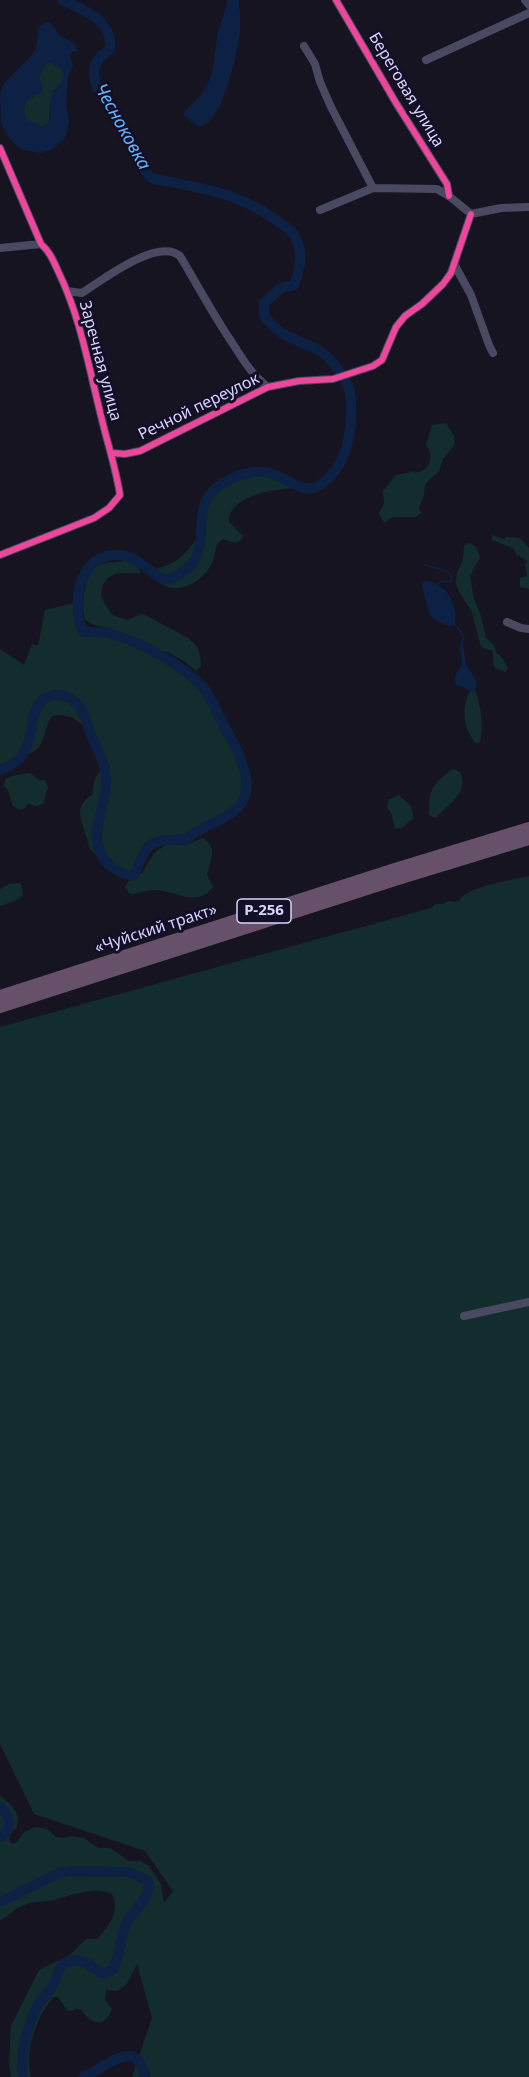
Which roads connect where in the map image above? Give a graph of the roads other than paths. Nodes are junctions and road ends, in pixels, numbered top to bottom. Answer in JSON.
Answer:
{"nodes":[{"id":1,"x":336,"y":0,"type":"edge"},
{"id":2,"x":525,"y":0,"type":"edge"},
{"id":3,"x":529,"y":5,"type":"edge"},
{"id":4,"x":529,"y":13,"type":"edge"},
{"id":5,"x":304,"y":46,"type":"dead end"},
{"id":6,"x":426,"y":60,"type":"dead end"},
{"id":7,"x":0,"y":148,"type":"edge"},
{"id":8,"x":373,"y":188,"type":"junction"},
{"id":9,"x":449,"y":196,"type":"junction"},
{"id":10,"x":529,"y":207,"type":"edge"},
{"id":11,"x":320,"y":210,"type":"dead end"},
{"id":12,"x":471,"y":214,"type":"junction"},
{"id":13,"x":41,"y":244,"type":"junction"},
{"id":14,"x":0,"y":248,"type":"edge"},
{"id":15,"x":454,"y":264,"type":"junction"},
{"id":16,"x":68,"y":291,"type":"junction"},
{"id":17,"x":493,"y":353,"type":"dead end"},
{"id":18,"x":268,"y":387,"type":"junction"},
{"id":19,"x":112,"y":453,"type":"junction"},
{"id":20,"x":0,"y":555,"type":"edge"},
{"id":21,"x":507,"y":622,"type":"dead end"},
{"id":22,"x":529,"y":629,"type":"edge"},
{"id":23,"x":529,"y":828,"type":"edge"},
{"id":24,"x":529,"y":839,"type":"edge"},
{"id":25,"x":0,"y":996,"type":"edge"},
{"id":26,"x":0,"y":1007,"type":"edge"},
{"id":27,"x":529,"y":1302,"type":"edge"},
{"id":28,"x":464,"y":1316,"type":"dead end"}],
"edges":[{"from":1,"to":9,"type":"street","name":"Береговая улица"},
{"from":2,"to":3,"type":"street"},
{"from":4,"to":6,"type":"street"},
{"from":5,"to":8,"type":"street"},
{"from":7,"to":13,"type":"street","name":"Заречная улица"},
{"from":8,"to":9,"type":"street"},
{"from":8,"to":11,"type":"street"},
{"from":9,"to":12,"type":"street"},
{"from":10,"to":12,"type":"street"},
{"from":12,"to":15,"type":"street","name":"Речной переулок"},
{"from":13,"to":14,"type":"street"},
{"from":13,"to":16,"type":"street","name":"Заречная улица"},
{"from":15,"to":17,"type":"street"},
{"from":15,"to":18,"type":"street","name":"Речной переулок"},
{"from":16,"to":18,"type":"street","name":"Речной переулок"},
{"from":16,"to":19,"type":"street","name":"Заречная улица"},
{"from":18,"to":19,"type":"street","name":"Речной переулок"},
{"from":19,"to":20,"type":"street","name":"Заречная улица"},
{"from":21,"to":22,"type":"street"},
{"from":23,"to":25,"type":"highway","name":"«Чуйский тракт»","number":"Р-256"},
{"from":24,"to":26,"type":"highway","name":"«Чуйский тракт»","number":"Р-256"},
{"from":27,"to":28,"type":"street"}]}
